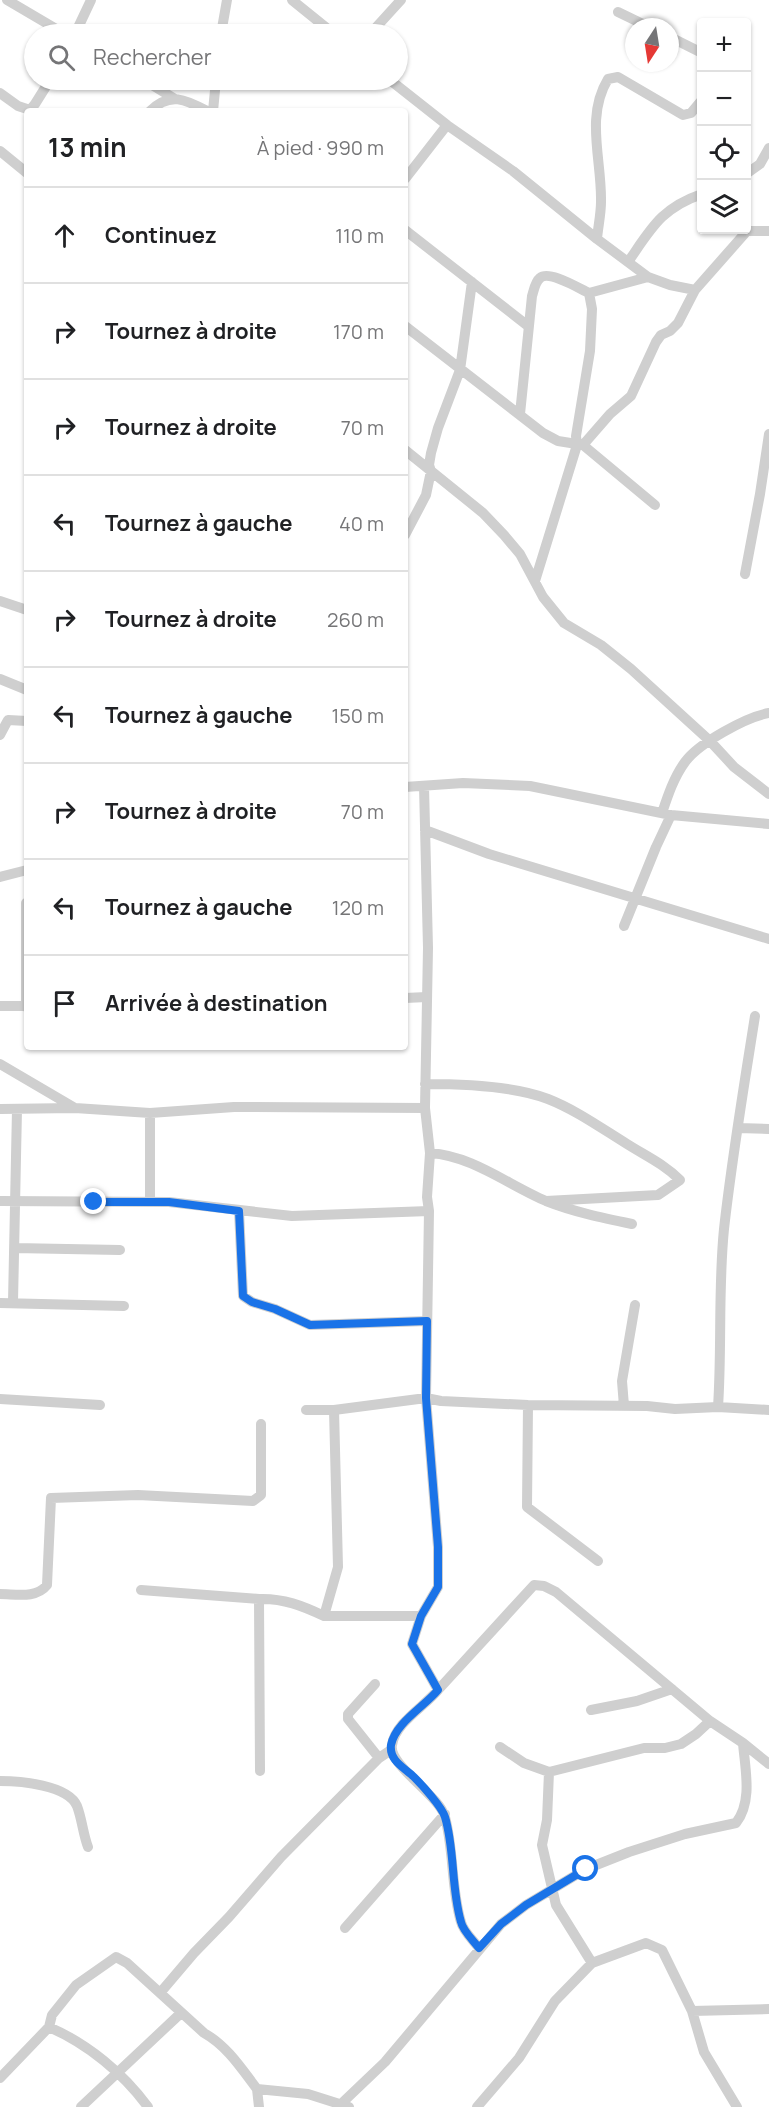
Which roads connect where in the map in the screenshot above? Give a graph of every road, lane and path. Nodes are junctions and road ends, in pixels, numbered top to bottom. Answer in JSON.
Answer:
{"nodes":[{"id":1,"x":7,"y":0,"type":"edge"},
{"id":2,"x":91,"y":0,"type":"edge"},
{"id":3,"x":227,"y":0,"type":"edge"},
{"id":4,"x":292,"y":0,"type":"edge"},
{"id":5,"x":400,"y":0,"type":"edge"},
{"id":6,"x":618,"y":12,"type":"dead end"},
{"id":7,"x":630,"y":18,"type":"edge"},
{"id":8,"x":48,"y":24,"type":"edge"},
{"id":9,"x":80,"y":24,"type":"edge"},
{"id":10,"x":223,"y":24,"type":"edge"},
{"id":11,"x":322,"y":24,"type":"edge"},
{"id":12,"x":379,"y":24,"type":"edge"},
{"id":13,"x":679,"y":42,"type":"edge"},
{"id":14,"x":697,"y":50,"type":"edge"},
{"id":15,"x":44,"y":90,"type":"edge"},
{"id":16,"x":160,"y":90,"type":"edge"},
{"id":17,"x":215,"y":90,"type":"edge"},
{"id":18,"x":403,"y":90,"type":"edge"},
{"id":19,"x":0,"y":93,"type":"edge"},
{"id":20,"x":175,"y":99,"type":"junction"},
{"id":21,"x":697,"y":106,"type":"edge"},
{"id":22,"x":24,"y":108,"type":"edge"},
{"id":23,"x":32,"y":108,"type":"edge"},
{"id":24,"x":153,"y":108,"type":"edge"},
{"id":25,"x":201,"y":108,"type":"edge"},
{"id":26,"x":213,"y":108,"type":"edge"},
{"id":27,"x":447,"y":125,"type":"junction"},
{"id":28,"x":769,"y":148,"type":"edge"},
{"id":29,"x":0,"y":151,"type":"edge"},
{"id":30,"x":24,"y":171,"type":"edge"},
{"id":31,"x":751,"y":171,"type":"edge"},
{"id":32,"x":408,"y":175,"type":"edge"},
{"id":33,"x":697,"y":196,"type":"edge"},
{"id":34,"x":769,"y":231,"type":"edge"},
{"id":35,"x":408,"y":232,"type":"edge"},
{"id":36,"x":597,"y":239,"type":"junction"},
{"id":37,"x":628,"y":262,"type":"junction"},
{"id":38,"x":648,"y":277,"type":"junction"},
{"id":39,"x":472,"y":282,"type":"junction"},
{"id":40,"x":695,"y":290,"type":"junction"},
{"id":41,"x":589,"y":292,"type":"junction"},
{"id":42,"x":528,"y":326,"type":"junction"},
{"id":43,"x":408,"y":328,"type":"edge"},
{"id":44,"x":460,"y":370,"type":"junction"},
{"id":45,"x":520,"y":414,"type":"junction"},
{"id":46,"x":769,"y":434,"type":"edge"},
{"id":47,"x":580,"y":445,"type":"junction"},
{"id":48,"x":408,"y":452,"type":"edge"},
{"id":49,"x":431,"y":471,"type":"junction"},
{"id":50,"x":765,"y":495,"type":"edge"},
{"id":51,"x":655,"y":504,"type":"dead end"},
{"id":52,"x":408,"y":530,"type":"edge"},
{"id":53,"x":745,"y":574,"type":"dead end"},
{"id":54,"x":535,"y":581,"type":"junction"},
{"id":55,"x":0,"y":601,"type":"edge"},
{"id":56,"x":24,"y":609,"type":"edge"},
{"id":57,"x":0,"y":679,"type":"edge"},
{"id":58,"x":24,"y":689,"type":"edge"},
{"id":59,"x":769,"y":713,"type":"edge"},
{"id":60,"x":24,"y":721,"type":"edge"},
{"id":61,"x":0,"y":735,"type":"edge"},
{"id":62,"x":710,"y":741,"type":"junction"},
{"id":63,"x":424,"y":786,"type":"junction"},
{"id":64,"x":408,"y":787,"type":"edge"},
{"id":65,"x":769,"y":794,"type":"edge"},
{"id":66,"x":667,"y":814,"type":"junction"},
{"id":67,"x":769,"y":824,"type":"edge"},
{"id":68,"x":425,"y":830,"type":"junction"},
{"id":69,"x":24,"y":871,"type":"edge"},
{"id":70,"x":0,"y":877,"type":"edge"},
{"id":71,"x":636,"y":897,"type":"junction"},
{"id":72,"x":624,"y":926,"type":"dead end"},
{"id":73,"x":769,"y":939,"type":"edge"},
{"id":74,"x":427,"y":997,"type":"junction"},
{"id":75,"x":408,"y":998,"type":"edge"},
{"id":76,"x":0,"y":1006,"type":"edge"},
{"id":77,"x":24,"y":1007,"type":"edge"},
{"id":78,"x":755,"y":1016,"type":"dead end"},
{"id":79,"x":0,"y":1064,"type":"edge"},
{"id":80,"x":426,"y":1084,"type":"junction"},
{"id":81,"x":75,"y":1108,"type":"junction"},
{"id":82,"x":425,"y":1108,"type":"junction"},
{"id":83,"x":0,"y":1109,"type":"edge"},
{"id":84,"x":16,"y":1109,"type":"junction"},
{"id":85,"x":150,"y":1113,"type":"junction"},
{"id":86,"x":738,"y":1128,"type":"junction"},
{"id":87,"x":769,"y":1129,"type":"edge"},
{"id":88,"x":430,"y":1153,"type":"junction"},
{"id":89,"x":0,"y":1201,"type":"edge"},
{"id":90,"x":546,"y":1201,"type":"junction"},
{"id":91,"x":14,"y":1202,"type":"junction"},
{"id":92,"x":150,"y":1202,"type":"junction"},
{"id":93,"x":239,"y":1211,"type":"junction"},
{"id":94,"x":429,"y":1211,"type":"junction"},
{"id":95,"x":632,"y":1224,"type":"dead end"},
{"id":96,"x":14,"y":1248,"type":"junction"},
{"id":97,"x":120,"y":1250,"type":"dead end"},
{"id":98,"x":13,"y":1302,"type":"junction"},
{"id":99,"x":0,"y":1303,"type":"edge"},
{"id":100,"x":634,"y":1305,"type":"dead end"},
{"id":101,"x":124,"y":1306,"type":"dead end"},
{"id":102,"x":427,"y":1321,"type":"junction"},
{"id":103,"x":426,"y":1398,"type":"junction"},
{"id":104,"x":0,"y":1400,"type":"edge"},
{"id":105,"x":100,"y":1405,"type":"dead end"},
{"id":106,"x":528,"y":1406,"type":"junction"},
{"id":107,"x":624,"y":1406,"type":"junction"},
{"id":108,"x":718,"y":1407,"type":"junction"},
{"id":109,"x":306,"y":1410,"type":"dead end"},
{"id":110,"x":333,"y":1410,"type":"junction"},
{"id":111,"x":769,"y":1410,"type":"edge"},
{"id":112,"x":261,"y":1424,"type":"dead end"},
{"id":113,"x":598,"y":1561,"type":"dead end"},
{"id":114,"x":141,"y":1590,"type":"dead end"},
{"id":115,"x":0,"y":1594,"type":"edge"},
{"id":116,"x":260,"y":1599,"type":"junction"},
{"id":117,"x":324,"y":1616,"type":"junction"},
{"id":118,"x":421,"y":1616,"type":"junction"},
{"id":119,"x":375,"y":1684,"type":"dead end"},
{"id":120,"x":672,"y":1689,"type":"junction"},
{"id":121,"x":438,"y":1690,"type":"junction"},
{"id":122,"x":591,"y":1710,"type":"dead end"},
{"id":123,"x":710,"y":1721,"type":"junction"},
{"id":124,"x":742,"y":1743,"type":"junction"},
{"id":125,"x":500,"y":1747,"type":"dead end"},
{"id":126,"x":391,"y":1750,"type":"junction"},
{"id":127,"x":379,"y":1758,"type":"junction"},
{"id":128,"x":769,"y":1764,"type":"edge"},
{"id":129,"x":260,"y":1771,"type":"dead end"},
{"id":130,"x":549,"y":1772,"type":"junction"},
{"id":131,"x":0,"y":1781,"type":"edge"},
{"id":132,"x":445,"y":1814,"type":"junction"},
{"id":133,"x":88,"y":1847,"type":"dead end"},
{"id":134,"x":552,"y":1890,"type":"junction"},
{"id":135,"x":345,"y":1928,"type":"dead end"},
{"id":136,"x":479,"y":1948,"type":"junction"},
{"id":137,"x":591,"y":1963,"type":"junction"},
{"id":138,"x":160,"y":1994,"type":"junction"},
{"id":139,"x":769,"y":2009,"type":"edge"},
{"id":140,"x":692,"y":2011,"type":"junction"},
{"id":141,"x":181,"y":2013,"type":"junction"},
{"id":142,"x":49,"y":2027,"type":"junction"},
{"id":143,"x":117,"y":2074,"type":"junction"},
{"id":144,"x":0,"y":2078,"type":"edge"},
{"id":145,"x":257,"y":2089,"type":"junction"},
{"id":146,"x":346,"y":2105,"type":"edge"},
{"id":147,"x":81,"y":2107,"type":"edge"},
{"id":148,"x":148,"y":2107,"type":"edge"},
{"id":149,"x":259,"y":2107,"type":"edge"},
{"id":150,"x":477,"y":2107,"type":"edge"},
{"id":151,"x":737,"y":2107,"type":"edge"}],
"edges":[{"from":1,"to":8,"type":"street"},
{"from":2,"to":9,"type":"street"},
{"from":3,"to":10,"type":"street"},
{"from":4,"to":11,"type":"street"},
{"from":5,"to":12,"type":"street"},
{"from":6,"to":7,"type":"street"},
{"from":13,"to":14,"type":"street"},
{"from":15,"to":23,"type":"street"},
{"from":16,"to":20,"type":"street"},
{"from":17,"to":26,"type":"street"},
{"from":18,"to":27,"type":"street"},
{"from":19,"to":22,"type":"street"},
{"from":20,"to":24,"type":"street"},
{"from":20,"to":25,"type":"street"},
{"from":21,"to":36,"type":"street"},
{"from":27,"to":32,"type":"street"},
{"from":27,"to":36,"type":"street"},
{"from":28,"to":31,"type":"street"},
{"from":29,"to":30,"type":"street"},
{"from":33,"to":37,"type":"street"},
{"from":34,"to":40,"type":"street"},
{"from":35,"to":39,"type":"street"},
{"from":36,"to":37,"type":"street"},
{"from":37,"to":38,"type":"street"},
{"from":38,"to":40,"type":"street"},
{"from":38,"to":41,"type":"street"},
{"from":39,"to":42,"type":"street"},
{"from":39,"to":44,"type":"street"},
{"from":40,"to":47,"type":"street"},
{"from":41,"to":42,"type":"street"},
{"from":41,"to":47,"type":"street"},
{"from":42,"to":45,"type":"street"},
{"from":43,"to":44,"type":"street"},
{"from":44,"to":45,"type":"street"},
{"from":44,"to":49,"type":"street"},
{"from":45,"to":47,"type":"street"},
{"from":46,"to":50,"type":"street"},
{"from":47,"to":51,"type":"street"},
{"from":47,"to":54,"type":"street"},
{"from":48,"to":49,"type":"street"},
{"from":49,"to":52,"type":"street"},
{"from":49,"to":54,"type":"street"},
{"from":50,"to":53,"type":"street"},
{"from":54,"to":62,"type":"street"},
{"from":55,"to":56,"type":"street"},
{"from":57,"to":58,"type":"street"},
{"from":59,"to":62,"type":"street"},
{"from":60,"to":61,"type":"street"},
{"from":62,"to":65,"type":"street"},
{"from":62,"to":66,"type":"street"},
{"from":63,"to":64,"type":"street"},
{"from":63,"to":66,"type":"street"},
{"from":63,"to":68,"type":"street"},
{"from":66,"to":67,"type":"street"},
{"from":66,"to":71,"type":"street"},
{"from":68,"to":71,"type":"street"},
{"from":68,"to":74,"type":"street"},
{"from":69,"to":70,"type":"street"},
{"from":71,"to":72,"type":"street"},
{"from":71,"to":73,"type":"street"},
{"from":74,"to":75,"type":"street"},
{"from":74,"to":80,"type":"street"},
{"from":76,"to":77,"type":"street"},
{"from":78,"to":86,"type":"street"},
{"from":79,"to":81,"type":"street"},
{"from":80,"to":82,"type":"street"},
{"from":80,"to":90,"type":"street"},
{"from":81,"to":84,"type":"street"},
{"from":81,"to":85,"type":"street"},
{"from":82,"to":85,"type":"street"},
{"from":82,"to":88,"type":"street"},
{"from":83,"to":84,"type":"street"},
{"from":84,"to":91,"type":"street"},
{"from":85,"to":92,"type":"street"},
{"from":86,"to":87,"type":"street"},
{"from":86,"to":108,"type":"street"},
{"from":88,"to":90,"type":"street"},
{"from":88,"to":94,"type":"street"},
{"from":89,"to":91,"type":"street"},
{"from":90,"to":95,"type":"street"},
{"from":91,"to":92,"type":"street"},
{"from":91,"to":96,"type":"street"},
{"from":92,"to":93,"type":"street"},
{"from":93,"to":94,"type":"street"},
{"from":93,"to":102,"type":"street"},
{"from":94,"to":102,"type":"street"},
{"from":96,"to":97,"type":"street"},
{"from":96,"to":98,"type":"street"},
{"from":98,"to":99,"type":"street"},
{"from":98,"to":101,"type":"street"},
{"from":100,"to":107,"type":"street"},
{"from":102,"to":103,"type":"street"},
{"from":103,"to":106,"type":"street"},
{"from":103,"to":110,"type":"street"},
{"from":103,"to":118,"type":"street"},
{"from":104,"to":105,"type":"street"},
{"from":106,"to":107,"type":"street"},
{"from":106,"to":113,"type":"street"},
{"from":107,"to":108,"type":"street"},
{"from":108,"to":111,"type":"street"},
{"from":109,"to":110,"type":"street"},
{"from":110,"to":117,"type":"street"},
{"from":112,"to":115,"type":"street"},
{"from":114,"to":116,"type":"street"},
{"from":116,"to":117,"type":"street"},
{"from":116,"to":129,"type":"street"},
{"from":117,"to":118,"type":"street"},
{"from":118,"to":121,"type":"street"},
{"from":119,"to":127,"type":"street"},
{"from":120,"to":121,"type":"street"},
{"from":120,"to":122,"type":"street"},
{"from":120,"to":123,"type":"street"},
{"from":121,"to":126,"type":"street"},
{"from":123,"to":124,"type":"street"},
{"from":123,"to":130,"type":"street"},
{"from":124,"to":128,"type":"street"},
{"from":124,"to":134,"type":"street"},
{"from":125,"to":130,"type":"street"},
{"from":126,"to":127,"type":"street"},
{"from":126,"to":132,"type":"street"},
{"from":127,"to":138,"type":"street"},
{"from":130,"to":134,"type":"street"},
{"from":131,"to":133,"type":"street"},
{"from":132,"to":135,"type":"street"},
{"from":132,"to":136,"type":"street"},
{"from":134,"to":136,"type":"street"},
{"from":134,"to":137,"type":"street"},
{"from":136,"to":146,"type":"street"},
{"from":137,"to":140,"type":"street"},
{"from":137,"to":150,"type":"street"},
{"from":138,"to":141,"type":"street"},
{"from":138,"to":142,"type":"street"},
{"from":139,"to":140,"type":"street"},
{"from":140,"to":151,"type":"street"},
{"from":141,"to":143,"type":"street"},
{"from":141,"to":145,"type":"street"},
{"from":142,"to":143,"type":"street"},
{"from":142,"to":144,"type":"street"},
{"from":143,"to":147,"type":"street"},
{"from":143,"to":148,"type":"street"},
{"from":145,"to":146,"type":"street"},
{"from":145,"to":149,"type":"street"}]}
